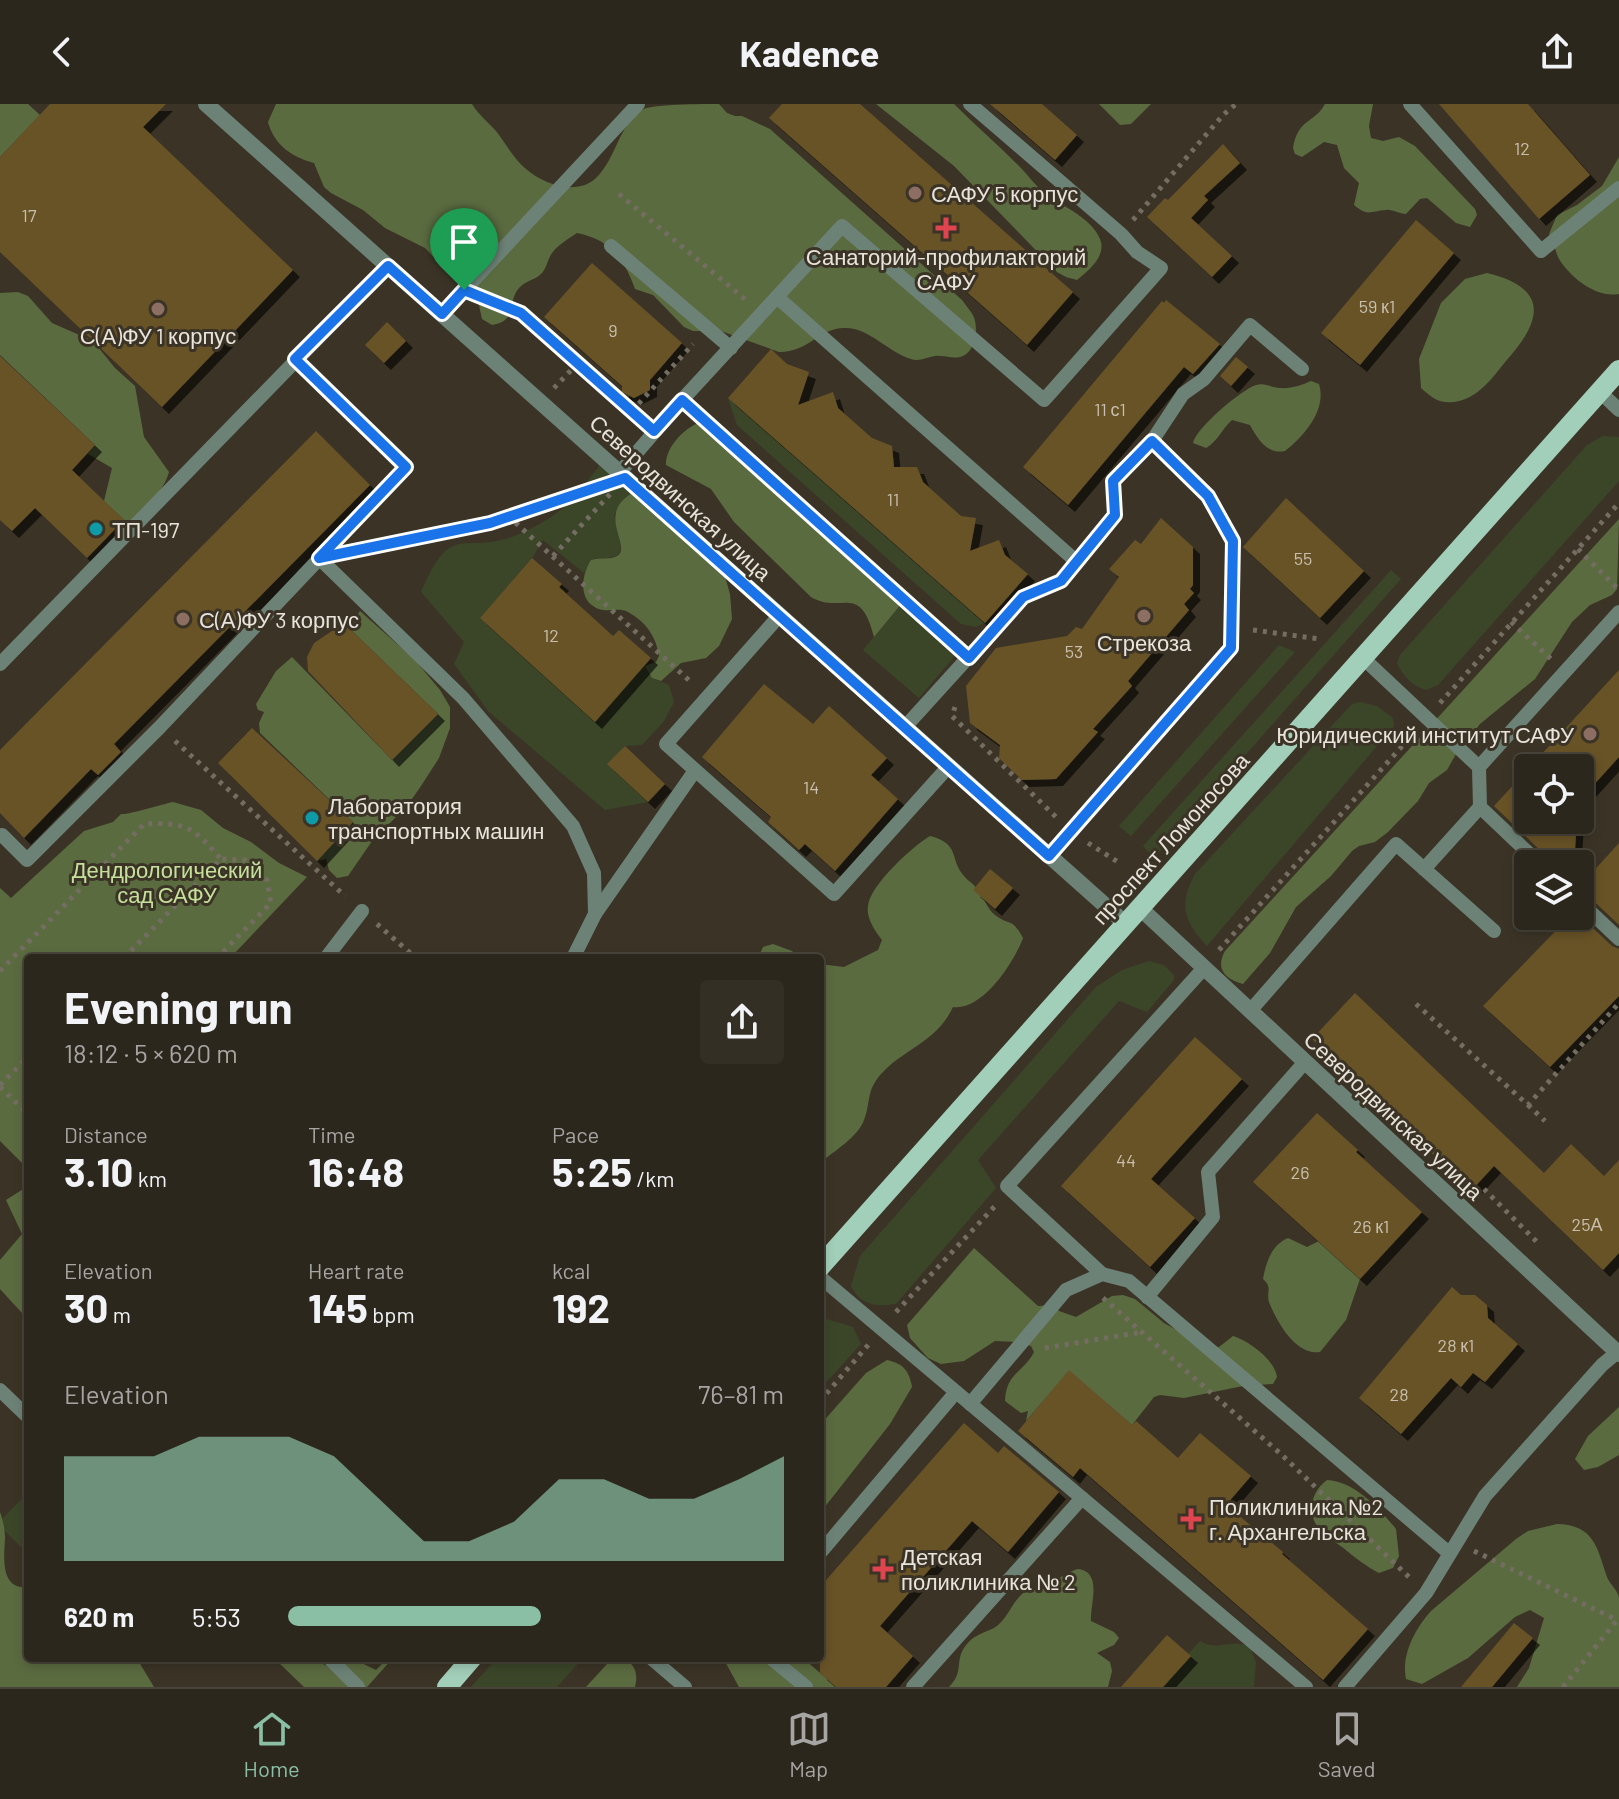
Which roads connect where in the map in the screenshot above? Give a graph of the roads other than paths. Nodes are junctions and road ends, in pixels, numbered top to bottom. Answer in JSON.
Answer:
{"nodes":[{"id":1,"x":206,"y":104,"type":"edge"},
{"id":2,"x":638,"y":104,"type":"edge"},
{"id":3,"x":970,"y":104,"type":"edge"},
{"id":4,"x":1410,"y":104,"type":"edge"},
{"id":5,"x":1619,"y":188,"type":"edge"},
{"id":6,"x":611,"y":246,"type":"dead end"},
{"id":7,"x":388,"y":266,"type":"junction"},
{"id":8,"x":777,"y":297,"type":"junction"},
{"id":9,"x":442,"y":314,"type":"junction"},
{"id":10,"x":731,"y":348,"type":"junction"},
{"id":11,"x":295,"y":359,"type":"junction"},
{"id":12,"x":1302,"y":369,"type":"dead end"},
{"id":13,"x":1619,"y":370,"type":"edge"},
{"id":14,"x":1600,"y":392,"type":"junction"},
{"id":15,"x":1619,"y":410,"type":"edge"},
{"id":16,"x":1152,"y":441,"type":"junction"},
{"id":17,"x":622,"y":475,"type":"junction"},
{"id":18,"x":319,"y":558,"type":"junction"},
{"id":19,"x":1077,"y":562,"type":"junction"},
{"id":20,"x":1619,"y":612,"type":"edge"},
{"id":21,"x":780,"y":615,"type":"junction"},
{"id":22,"x":1363,"y":658,"type":"junction"},
{"id":23,"x":0,"y":664,"type":"edge"},
{"id":24,"x":905,"y":727,"type":"junction"},
{"id":25,"x":949,"y":766,"type":"junction"},
{"id":26,"x":1479,"y":767,"type":"junction"},
{"id":27,"x":694,"y":772,"type":"junction"},
{"id":28,"x":1480,"y":807,"type":"junction"},
{"id":29,"x":2,"y":835,"type":"edge"},
{"id":30,"x":1525,"y":850,"type":"edge"},
{"id":31,"x":1049,"y":856,"type":"junction"},
{"id":32,"x":1424,"y":869,"type":"junction"},
{"id":33,"x":362,"y":911,"type":"road end"},
{"id":34,"x":595,"y":914,"type":"junction"},
{"id":35,"x":1594,"y":915,"type":"edge"},
{"id":36,"x":1133,"y":916,"type":"junction"},
{"id":37,"x":1494,"y":931,"type":"dead end"},
{"id":38,"x":1619,"y":939,"type":"edge"},
{"id":39,"x":329,"y":954,"type":"edge"},
{"id":40,"x":575,"y":954,"type":"edge"},
{"id":41,"x":1204,"y":968,"type":"junction"},
{"id":42,"x":1250,"y":1011,"type":"junction"},
{"id":43,"x":1305,"y":1062,"type":"junction"},
{"id":44,"x":824,"y":1263,"type":"edge"},
{"id":45,"x":1102,"y":1274,"type":"junction"},
{"id":46,"x":824,"y":1280,"type":"edge"},
{"id":47,"x":1147,"y":1297,"type":"junction"},
{"id":48,"x":1618,"y":1352,"type":"edge"},
{"id":49,"x":0,"y":1390,"type":"edge"},
{"id":50,"x":956,"y":1392,"type":"junction"},
{"id":51,"x":970,"y":1404,"type":"junction"},
{"id":52,"x":24,"y":1413,"type":"edge"},
{"id":53,"x":1082,"y":1498,"type":"junction"},
{"id":54,"x":824,"y":1548,"type":"edge"},
{"id":55,"x":1452,"y":1548,"type":"junction"},
{"id":56,"x":333,"y":1662,"type":"edge"},
{"id":57,"x":469,"y":1662,"type":"edge"},
{"id":58,"x":656,"y":1662,"type":"edge"},
{"id":59,"x":776,"y":1662,"type":"edge"},
{"id":60,"x":1299,"y":1685,"type":"edge"},
{"id":61,"x":683,"y":1686,"type":"edge"},
{"id":62,"x":358,"y":1687,"type":"edge"},
{"id":63,"x":447,"y":1687,"type":"edge"},
{"id":64,"x":806,"y":1687,"type":"edge"},
{"id":65,"x":913,"y":1687,"type":"edge"},
{"id":66,"x":1345,"y":1687,"type":"edge"}],
"edges":[{"from":1,"to":7,"type":"street","name":"Северодвинская улица"},
{"from":2,"to":9,"type":"lane"},
{"from":3,"to":8,"type":"lane"},
{"from":4,"to":5,"type":"lane"},
{"from":6,"to":10,"type":"lane"},
{"from":7,"to":9,"type":"street","name":"Северодвинская улица"},
{"from":7,"to":11,"type":"lane"},
{"from":8,"to":10,"type":"lane"},
{"from":8,"to":19,"type":"lane"},
{"from":9,"to":17,"type":"street","name":"Северодвинская улица"},
{"from":10,"to":17,"type":"lane"},
{"from":11,"to":18,"type":"lane"},
{"from":11,"to":23,"type":"lane"},
{"from":12,"to":16,"type":"lane"},
{"from":13,"to":14,"type":"main road","name":"проспект Ломоносова"},
{"from":14,"to":15,"type":"lane"},
{"from":14,"to":22,"type":"main road","name":"проспект Ломоносова"},
{"from":16,"to":19,"type":"lane"},
{"from":16,"to":31,"type":"lane"},
{"from":17,"to":21,"type":"street","name":"Северодвинская улица"},
{"from":18,"to":29,"type":"lane"},
{"from":18,"to":34,"type":"lane"},
{"from":19,"to":24,"type":"lane"},
{"from":20,"to":26,"type":"lane"},
{"from":21,"to":24,"type":"street","name":"Северодвинская улица"},
{"from":21,"to":27,"type":"lane"},
{"from":22,"to":26,"type":"lane"},
{"from":22,"to":36,"type":"main road","name":"проспект Ломоносова"},
{"from":24,"to":25,"type":"street","name":"Северодвинская улица"},
{"from":25,"to":27,"type":"lane"},
{"from":25,"to":31,"type":"street","name":"Северодвинская улица"},
{"from":26,"to":28,"type":"lane"},
{"from":27,"to":34,"type":"lane"},
{"from":28,"to":30,"type":"lane"},
{"from":28,"to":32,"type":"lane"},
{"from":31,"to":36,"type":"street","name":"Северодвинская улица"},
{"from":32,"to":37,"type":"lane"},
{"from":32,"to":42,"type":"lane"},
{"from":33,"to":39,"type":"lane"},
{"from":34,"to":40,"type":"lane"},
{"from":35,"to":38,"type":"lane"},
{"from":36,"to":41,"type":"street","name":"Северодвинская улица"},
{"from":36,"to":44,"type":"main road","name":"проспект Ломоносова"},
{"from":41,"to":42,"type":"street","name":"Северодвинская улица"},
{"from":41,"to":45,"type":"lane"},
{"from":42,"to":43,"type":"street","name":"Северодвинская улица"},
{"from":43,"to":47,"type":"lane"},
{"from":43,"to":48,"type":"street","name":"Северодвинская улица"},
{"from":45,"to":47,"type":"lane"},
{"from":45,"to":51,"type":"lane"},
{"from":46,"to":50,"type":"lane"},
{"from":47,"to":55,"type":"lane"},
{"from":48,"to":55,"type":"lane"},
{"from":49,"to":52,"type":"lane"},
{"from":50,"to":51,"type":"lane"},
{"from":50,"to":54,"type":"lane"},
{"from":51,"to":53,"type":"lane"},
{"from":53,"to":60,"type":"lane"},
{"from":53,"to":65,"type":"lane"},
{"from":55,"to":66,"type":"lane"},
{"from":56,"to":62,"type":"lane"},
{"from":57,"to":63,"type":"main road"},
{"from":58,"to":61,"type":"lane"},
{"from":59,"to":64,"type":"lane"}]}
